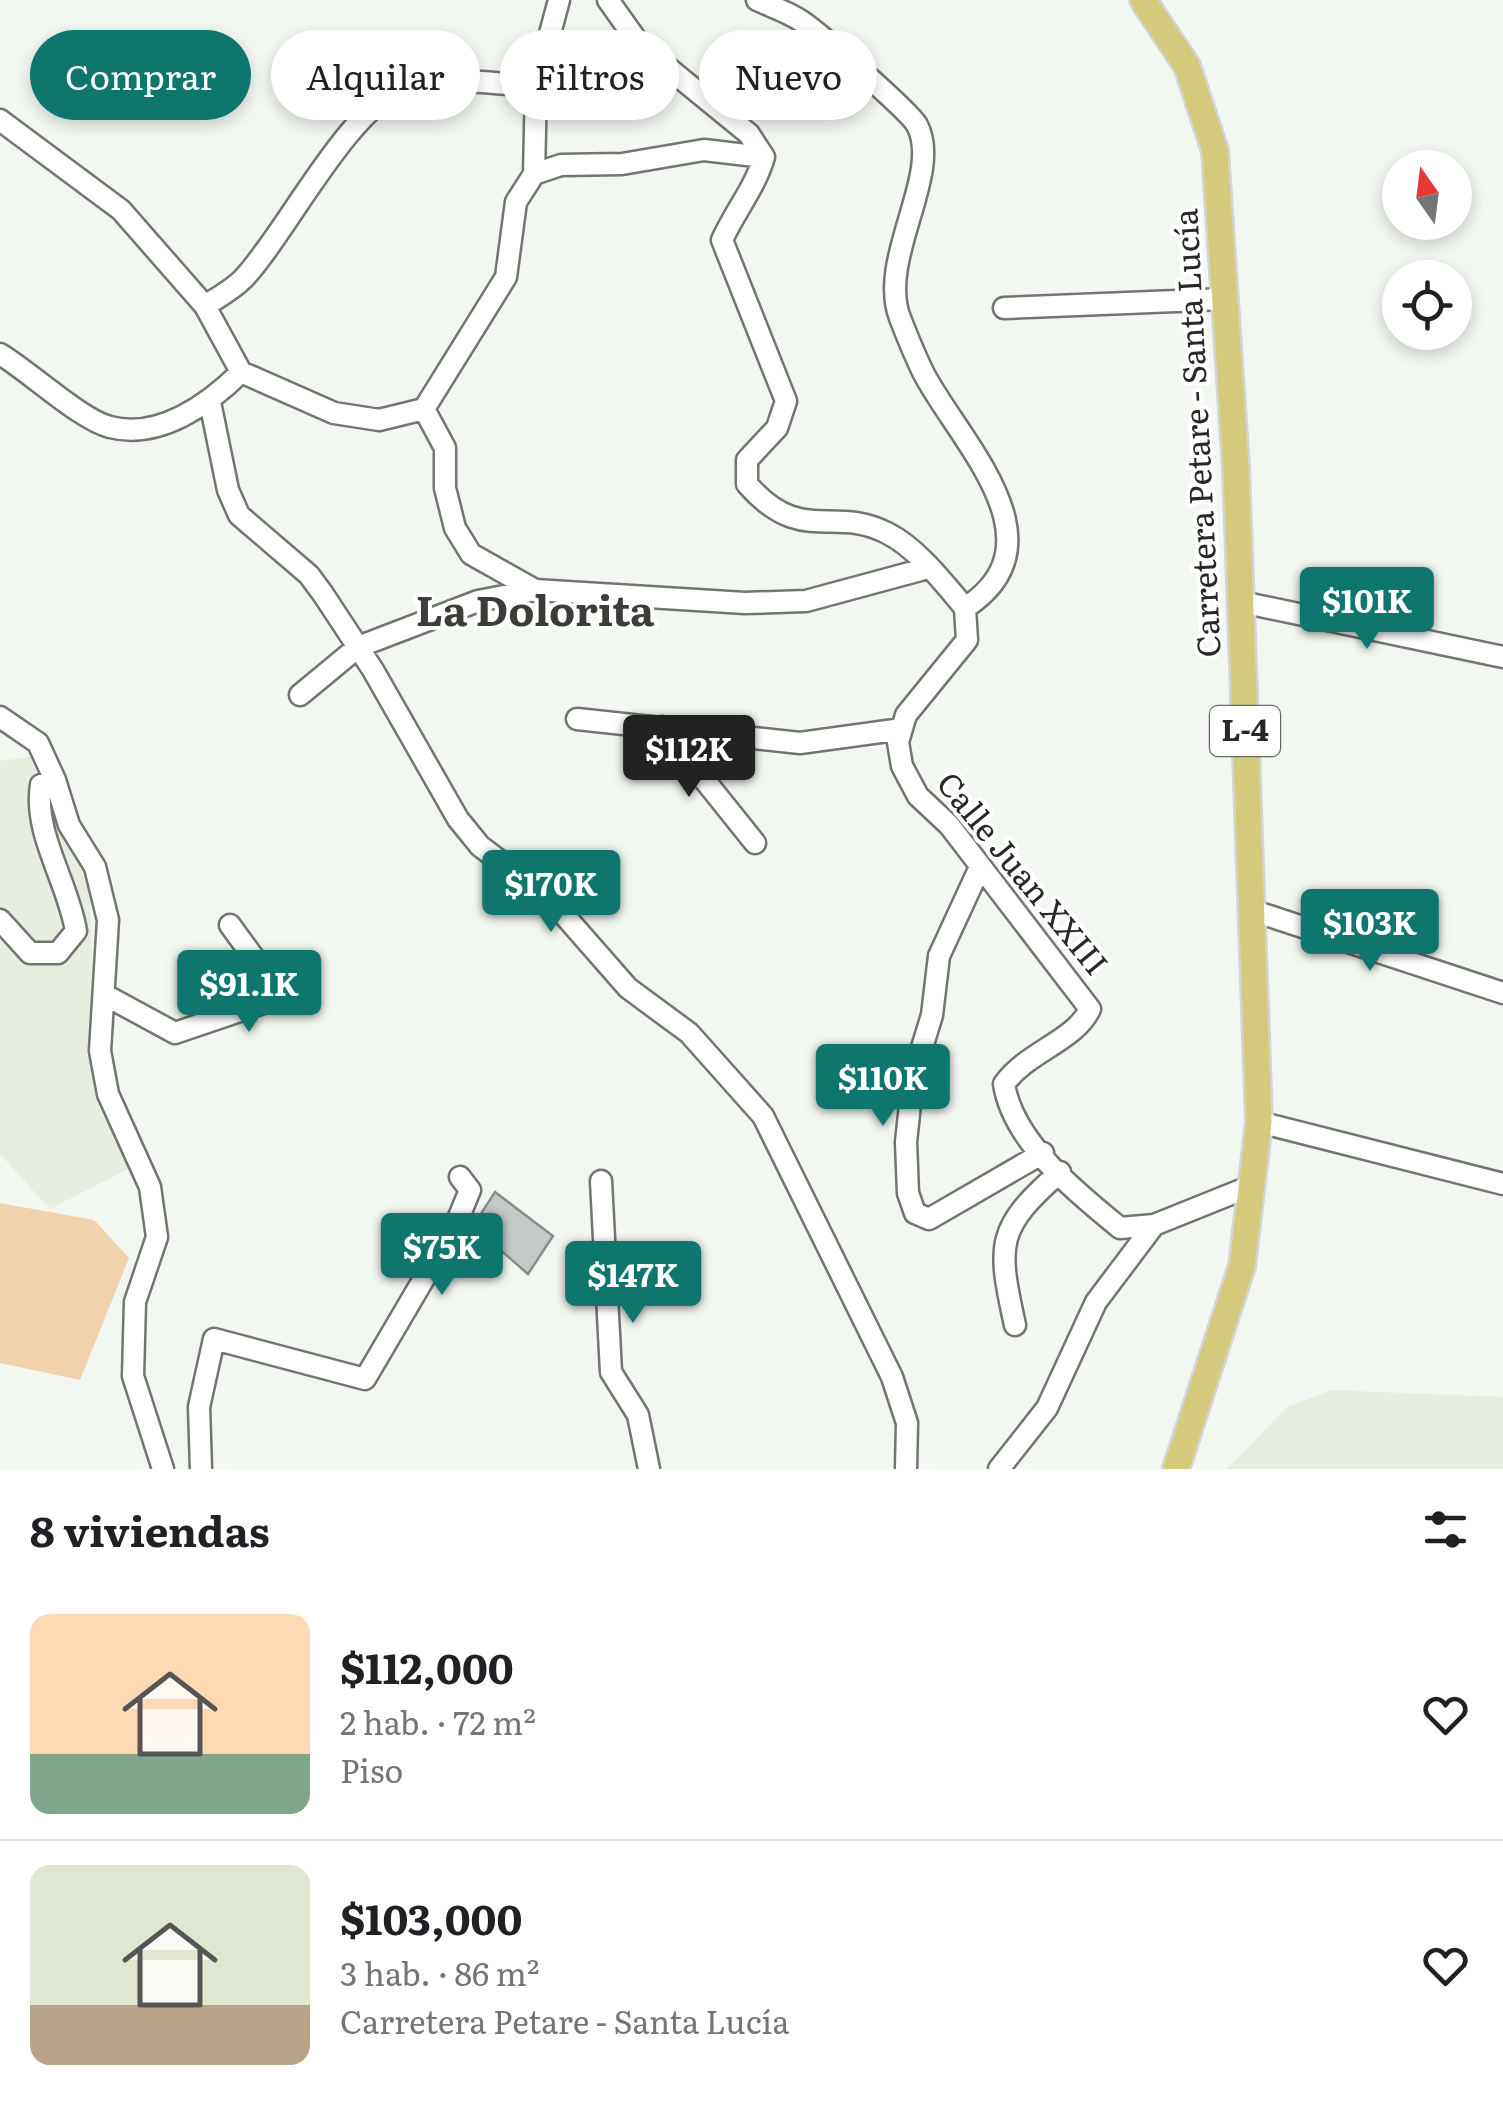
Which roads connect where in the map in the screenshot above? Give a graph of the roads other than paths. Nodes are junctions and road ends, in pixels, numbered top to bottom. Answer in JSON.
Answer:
{"nodes":[{"id":1,"x":559,"y":0,"type":"edge"},
{"id":2,"x":608,"y":0,"type":"edge"},
{"id":3,"x":756,"y":0,"type":"edge"},
{"id":4,"x":1143,"y":0,"type":"edge"},
{"id":5,"x":551,"y":30,"type":"edge"},
{"id":6,"x":500,"y":84,"type":"edge"},
{"id":7,"x":0,"y":120,"type":"edge"},
{"id":8,"x":533,"y":120,"type":"edge"},
{"id":9,"x":764,"y":157,"type":"junction"},
{"id":10,"x":534,"y":174,"type":"junction"},
{"id":11,"x":1225,"y":299,"type":"junction"},
{"id":12,"x":205,"y":306,"type":"junction"},
{"id":13,"x":1004,"y":308,"type":"dead end"},
{"id":14,"x":0,"y":354,"type":"edge"},
{"id":15,"x":241,"y":372,"type":"junction"},
{"id":16,"x":210,"y":402,"type":"junction"},
{"id":17,"x":424,"y":408,"type":"junction"},
{"id":18,"x":928,"y":568,"type":"junction"},
{"id":19,"x":535,"y":590,"type":"junction"},
{"id":20,"x":1241,"y":602,"type":"junction"},
{"id":21,"x":966,"y":608,"type":"junction"},
{"id":22,"x":358,"y":646,"type":"junction"},
{"id":23,"x":1503,"y":656,"type":"edge"},
{"id":24,"x":300,"y":696,"type":"dead end"},
{"id":25,"x":0,"y":717,"type":"edge"},
{"id":26,"x":577,"y":719,"type":"dead end"},
{"id":27,"x":662,"y":727,"type":"junction"},
{"id":28,"x":902,"y":728,"type":"junction"},
{"id":29,"x":56,"y":780,"type":"junction"},
{"id":30,"x":754,"y":842,"type":"dead end"},
{"id":31,"x":980,"y":867,"type":"junction"},
{"id":32,"x":1251,"y":910,"type":"junction"},
{"id":33,"x":0,"y":920,"type":"edge"},
{"id":34,"x":230,"y":926,"type":"dead end"},
{"id":35,"x":1503,"y":993,"type":"edge"},
{"id":36,"x":105,"y":995,"type":"junction"},
{"id":37,"x":1258,"y":1122,"type":"junction"},
{"id":38,"x":1043,"y":1153,"type":"junction"},
{"id":39,"x":1060,"y":1172,"type":"junction"},
{"id":40,"x":460,"y":1177,"type":"dead end"},
{"id":41,"x":601,"y":1180,"type":"dead end"},
{"id":42,"x":1503,"y":1184,"type":"edge"},
{"id":43,"x":1251,"y":1186,"type":"junction"},
{"id":44,"x":1154,"y":1225,"type":"junction"},
{"id":45,"x":1015,"y":1325,"type":"dead end"},
{"id":46,"x":163,"y":1469,"type":"edge"},
{"id":47,"x":200,"y":1469,"type":"edge"},
{"id":48,"x":649,"y":1469,"type":"edge"},
{"id":49,"x":906,"y":1469,"type":"edge"},
{"id":50,"x":999,"y":1469,"type":"edge"},
{"id":51,"x":1176,"y":1469,"type":"edge"}],
"edges":[{"from":1,"to":5,"type":"street"},
{"from":2,"to":9,"type":"street"},
{"from":3,"to":21,"type":"street"},
{"from":4,"to":11,"type":"main road","name":"Carretera Petare - Santa Lucía","number":"L-4"},
{"from":6,"to":12,"type":"street"},
{"from":7,"to":12,"type":"street"},
{"from":8,"to":10,"type":"street"},
{"from":9,"to":10,"type":"street"},
{"from":9,"to":18,"type":"street"},
{"from":10,"to":17,"type":"street"},
{"from":11,"to":13,"type":"street"},
{"from":11,"to":20,"type":"main road","name":"Carretera Petare - Santa Lucía","number":"L-4"},
{"from":12,"to":15,"type":"street"},
{"from":14,"to":16,"type":"street"},
{"from":15,"to":16,"type":"street"},
{"from":15,"to":17,"type":"street"},
{"from":16,"to":22,"type":"street"},
{"from":17,"to":19,"type":"street"},
{"from":18,"to":19,"type":"street"},
{"from":18,"to":21,"type":"street"},
{"from":19,"to":22,"type":"street"},
{"from":20,"to":23,"type":"street"},
{"from":20,"to":32,"type":"main road","name":"Carretera Petare - Santa Lucía","number":"L-4"},
{"from":21,"to":28,"type":"street"},
{"from":22,"to":24,"type":"street"},
{"from":22,"to":49,"type":"street"},
{"from":25,"to":29,"type":"street"},
{"from":26,"to":27,"type":"street"},
{"from":27,"to":28,"type":"street"},
{"from":27,"to":30,"type":"street"},
{"from":28,"to":31,"type":"street","name":"Calle Juan XXIII"},
{"from":29,"to":33,"type":"street"},
{"from":29,"to":36,"type":"street"},
{"from":31,"to":38,"type":"street","name":"Calle Juan XXIII"},
{"from":31,"to":38,"type":"street"},
{"from":32,"to":35,"type":"street"},
{"from":32,"to":37,"type":"main road","name":"Carretera Petare - Santa Lucía","number":"L-4"},
{"from":34,"to":36,"type":"street"},
{"from":36,"to":46,"type":"street"},
{"from":37,"to":42,"type":"street"},
{"from":37,"to":43,"type":"main road","name":"Carretera Petare - Santa Lucía","number":"L-4"},
{"from":38,"to":39,"type":"street","name":"Calle Juan XXIII"},
{"from":39,"to":44,"type":"street","name":"Calle Juan XXIII"},
{"from":39,"to":45,"type":"street"},
{"from":40,"to":47,"type":"street"},
{"from":41,"to":48,"type":"street"},
{"from":43,"to":44,"type":"street"},
{"from":43,"to":51,"type":"main road","name":"Carretera Petare - Santa Lucía","number":"L-4"},
{"from":44,"to":50,"type":"street"}]}
